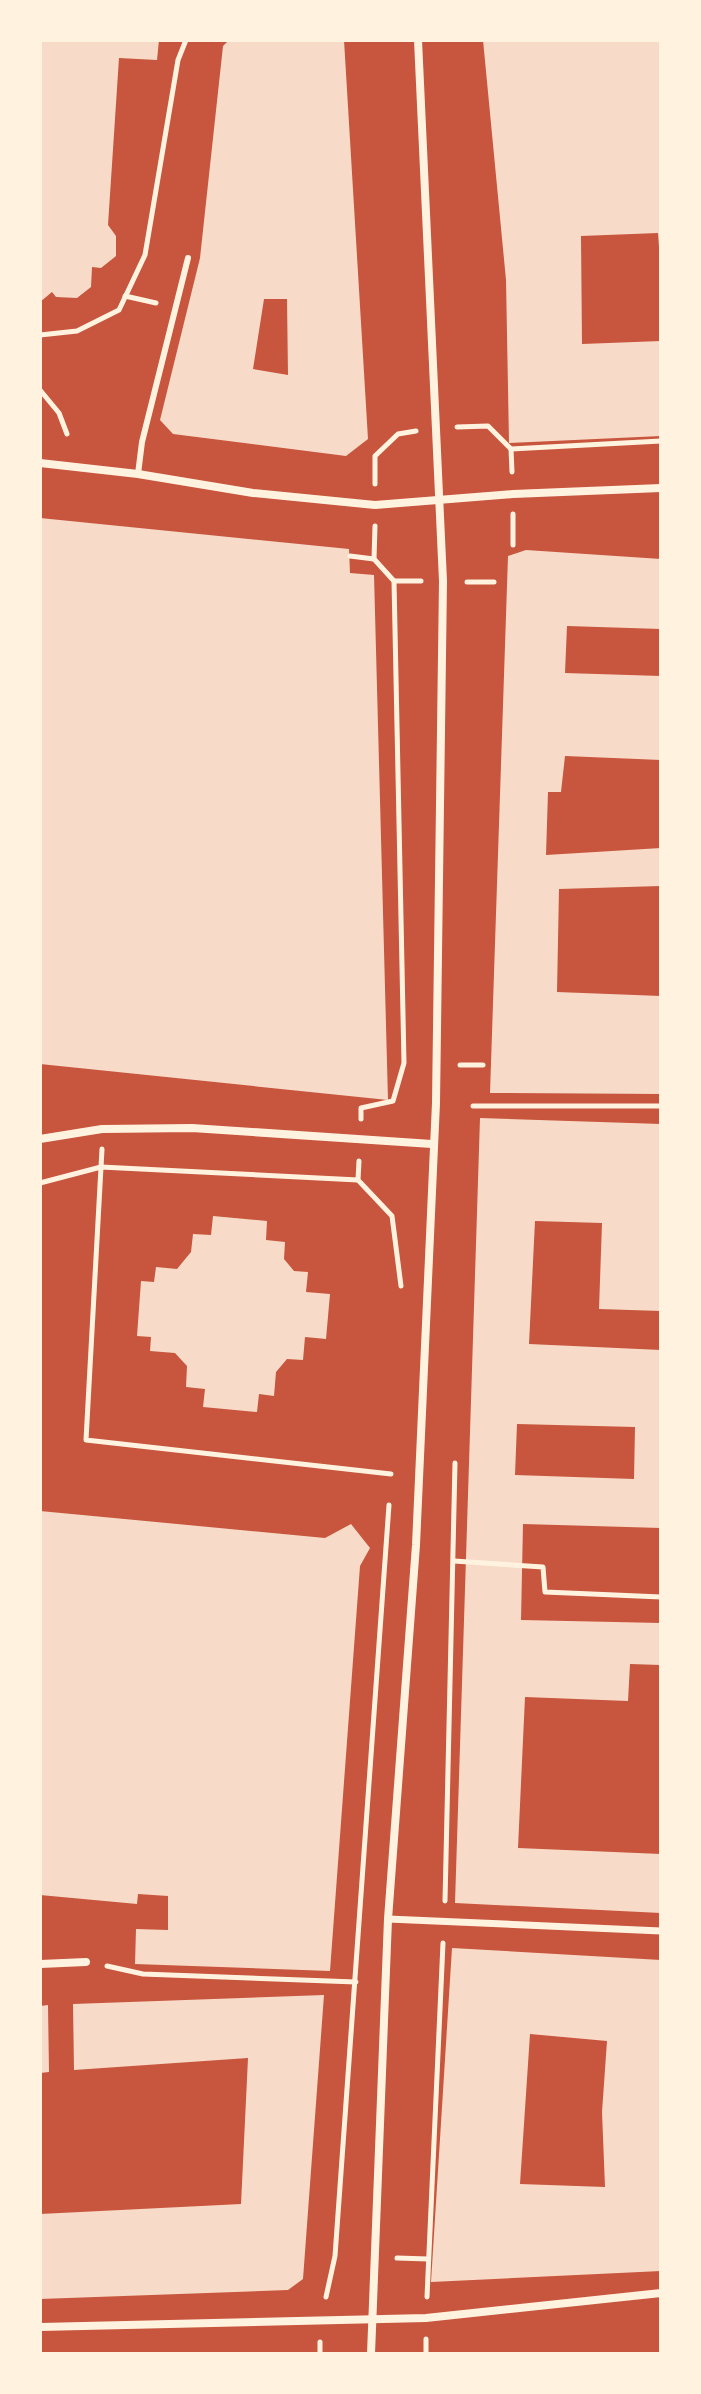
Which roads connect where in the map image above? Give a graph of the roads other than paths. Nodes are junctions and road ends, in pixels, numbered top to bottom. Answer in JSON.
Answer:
{"nodes":[{"id":1,"x":418,"y":40,"type":"edge"},
{"id":2,"x":188,"y":258,"type":"dead end"},
{"id":3,"x":40,"y":463,"type":"edge"},
{"id":4,"x":138,"y":474,"type":"junction"},
{"id":5,"x":661,"y":488,"type":"edge"},
{"id":6,"x":440,"y":500,"type":"junction"},
{"id":7,"x":40,"y":1139,"type":"edge"},
{"id":8,"x":432,"y":1144,"type":"junction"},
{"id":9,"x":388,"y":1919,"type":"junction"},
{"id":10,"x":661,"y":1931,"type":"edge"},
{"id":11,"x":86,"y":1962,"type":"road end"},
{"id":12,"x":40,"y":1964,"type":"edge"},
{"id":13,"x":661,"y":2293,"type":"edge"},
{"id":14,"x":370,"y":2320,"type":"junction"},
{"id":15,"x":40,"y":2327,"type":"edge"},
{"id":16,"x":371,"y":2354,"type":"edge"}],
"edges":[{"from":1,"to":6,"type":"street"},
{"from":2,"to":4,"type":"lane"},
{"from":3,"to":4,"type":"street"},
{"from":4,"to":6,"type":"street"},
{"from":5,"to":6,"type":"street"},
{"from":6,"to":8,"type":"street"},
{"from":7,"to":8,"type":"street"},
{"from":8,"to":9,"type":"street"},
{"from":9,"to":10,"type":"street"},
{"from":9,"to":14,"type":"street"},
{"from":11,"to":12,"type":"street"},
{"from":13,"to":14,"type":"street"},
{"from":14,"to":15,"type":"street"},
{"from":14,"to":16,"type":"street"}]}
